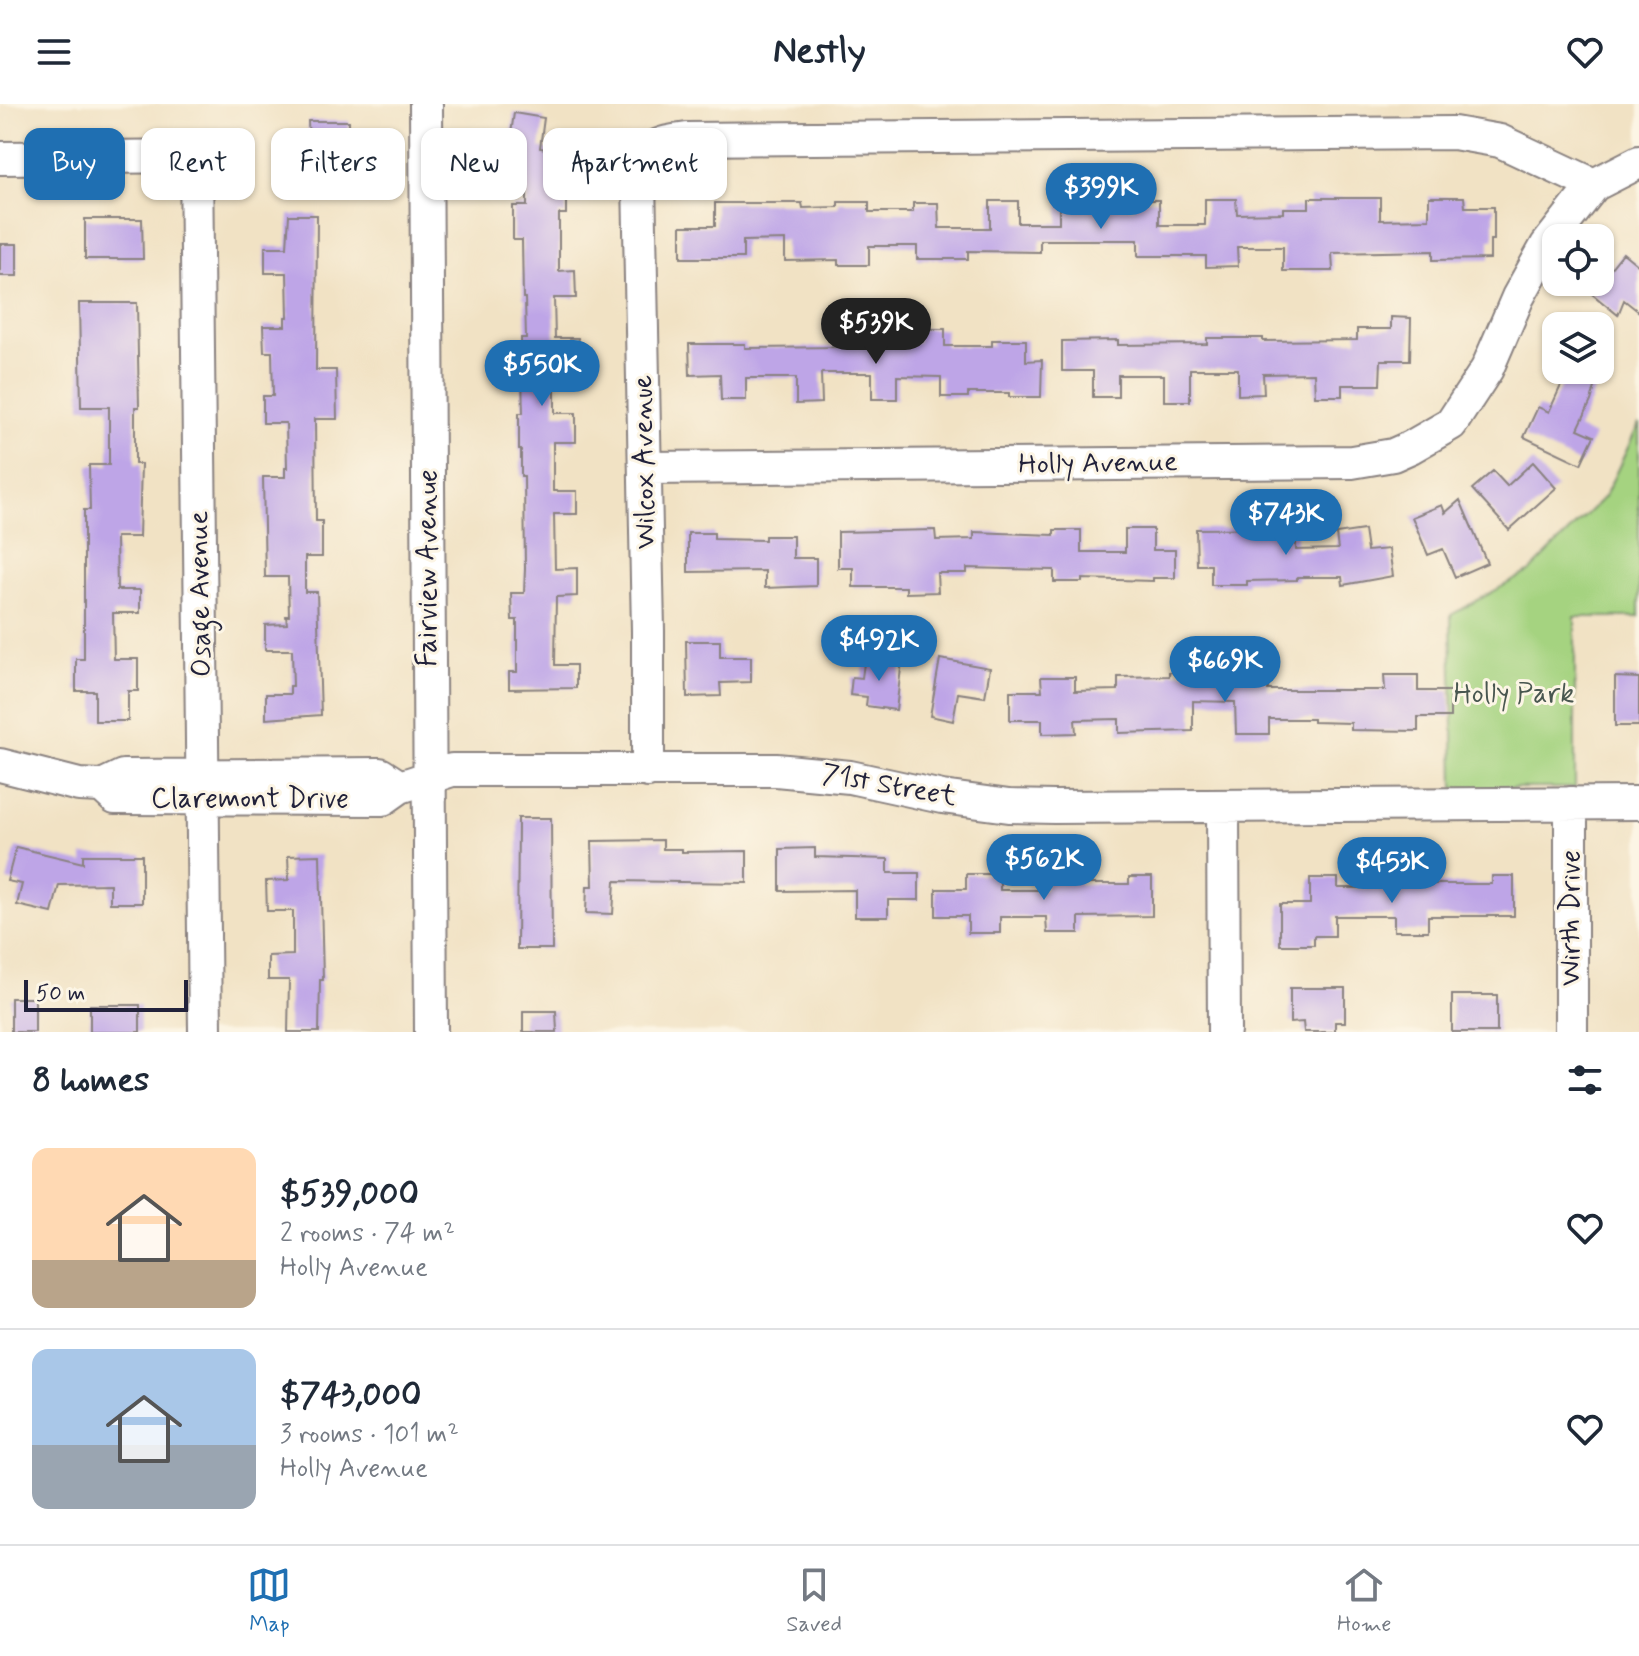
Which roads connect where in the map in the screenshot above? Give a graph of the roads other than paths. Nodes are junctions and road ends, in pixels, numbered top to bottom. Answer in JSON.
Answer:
{"nodes":[{"id":1,"x":426,"y":104,"type":"edge"},
{"id":2,"x":0,"y":158,"type":"edge"},
{"id":3,"x":1639,"y":162,"type":"edge"},
{"id":4,"x":1594,"y":185,"type":"junction"},
{"id":5,"x":645,"y":468,"type":"junction"},
{"id":6,"x":0,"y":765,"type":"edge"},
{"id":7,"x":648,"y":771,"type":"junction"},
{"id":8,"x":414,"y":783,"type":"junction"},
{"id":9,"x":203,"y":787,"type":"junction"},
{"id":10,"x":1571,"y":803,"type":"junction"},
{"id":11,"x":1639,"y":803,"type":"edge"},
{"id":12,"x":1223,"y":806,"type":"junction"},
{"id":13,"x":205,"y":1032,"type":"edge"},
{"id":14,"x":431,"y":1032,"type":"edge"},
{"id":15,"x":1224,"y":1032,"type":"edge"},
{"id":16,"x":1571,"y":1032,"type":"edge"}],
"edges":[{"from":1,"to":8,"type":"street","name":"Fairview Avenue"},
{"from":2,"to":9,"type":"street","name":"Osage Avenue"},
{"from":3,"to":4,"type":"street","name":"Holly Avenue"},
{"from":4,"to":5,"type":"street","name":"Holly Avenue"},
{"from":4,"to":5,"type":"street","name":"Wilcox Avenue"},
{"from":5,"to":7,"type":"street","name":"Wilcox Avenue"},
{"from":6,"to":9,"type":"street","name":"Claremont Drive"},
{"from":7,"to":8,"type":"street","name":"71st Street"},
{"from":7,"to":12,"type":"street","name":"71st Street"},
{"from":8,"to":9,"type":"street","name":"Claremont Drive"},
{"from":8,"to":14,"type":"street","name":"Fairview Avenue"},
{"from":9,"to":13,"type":"street","name":"Osage Avenue"},
{"from":10,"to":11,"type":"street","name":"71st Street"},
{"from":10,"to":12,"type":"street","name":"71st Street"},
{"from":10,"to":16,"type":"street","name":"Wirth Drive"},
{"from":12,"to":15,"type":"street"}]}
